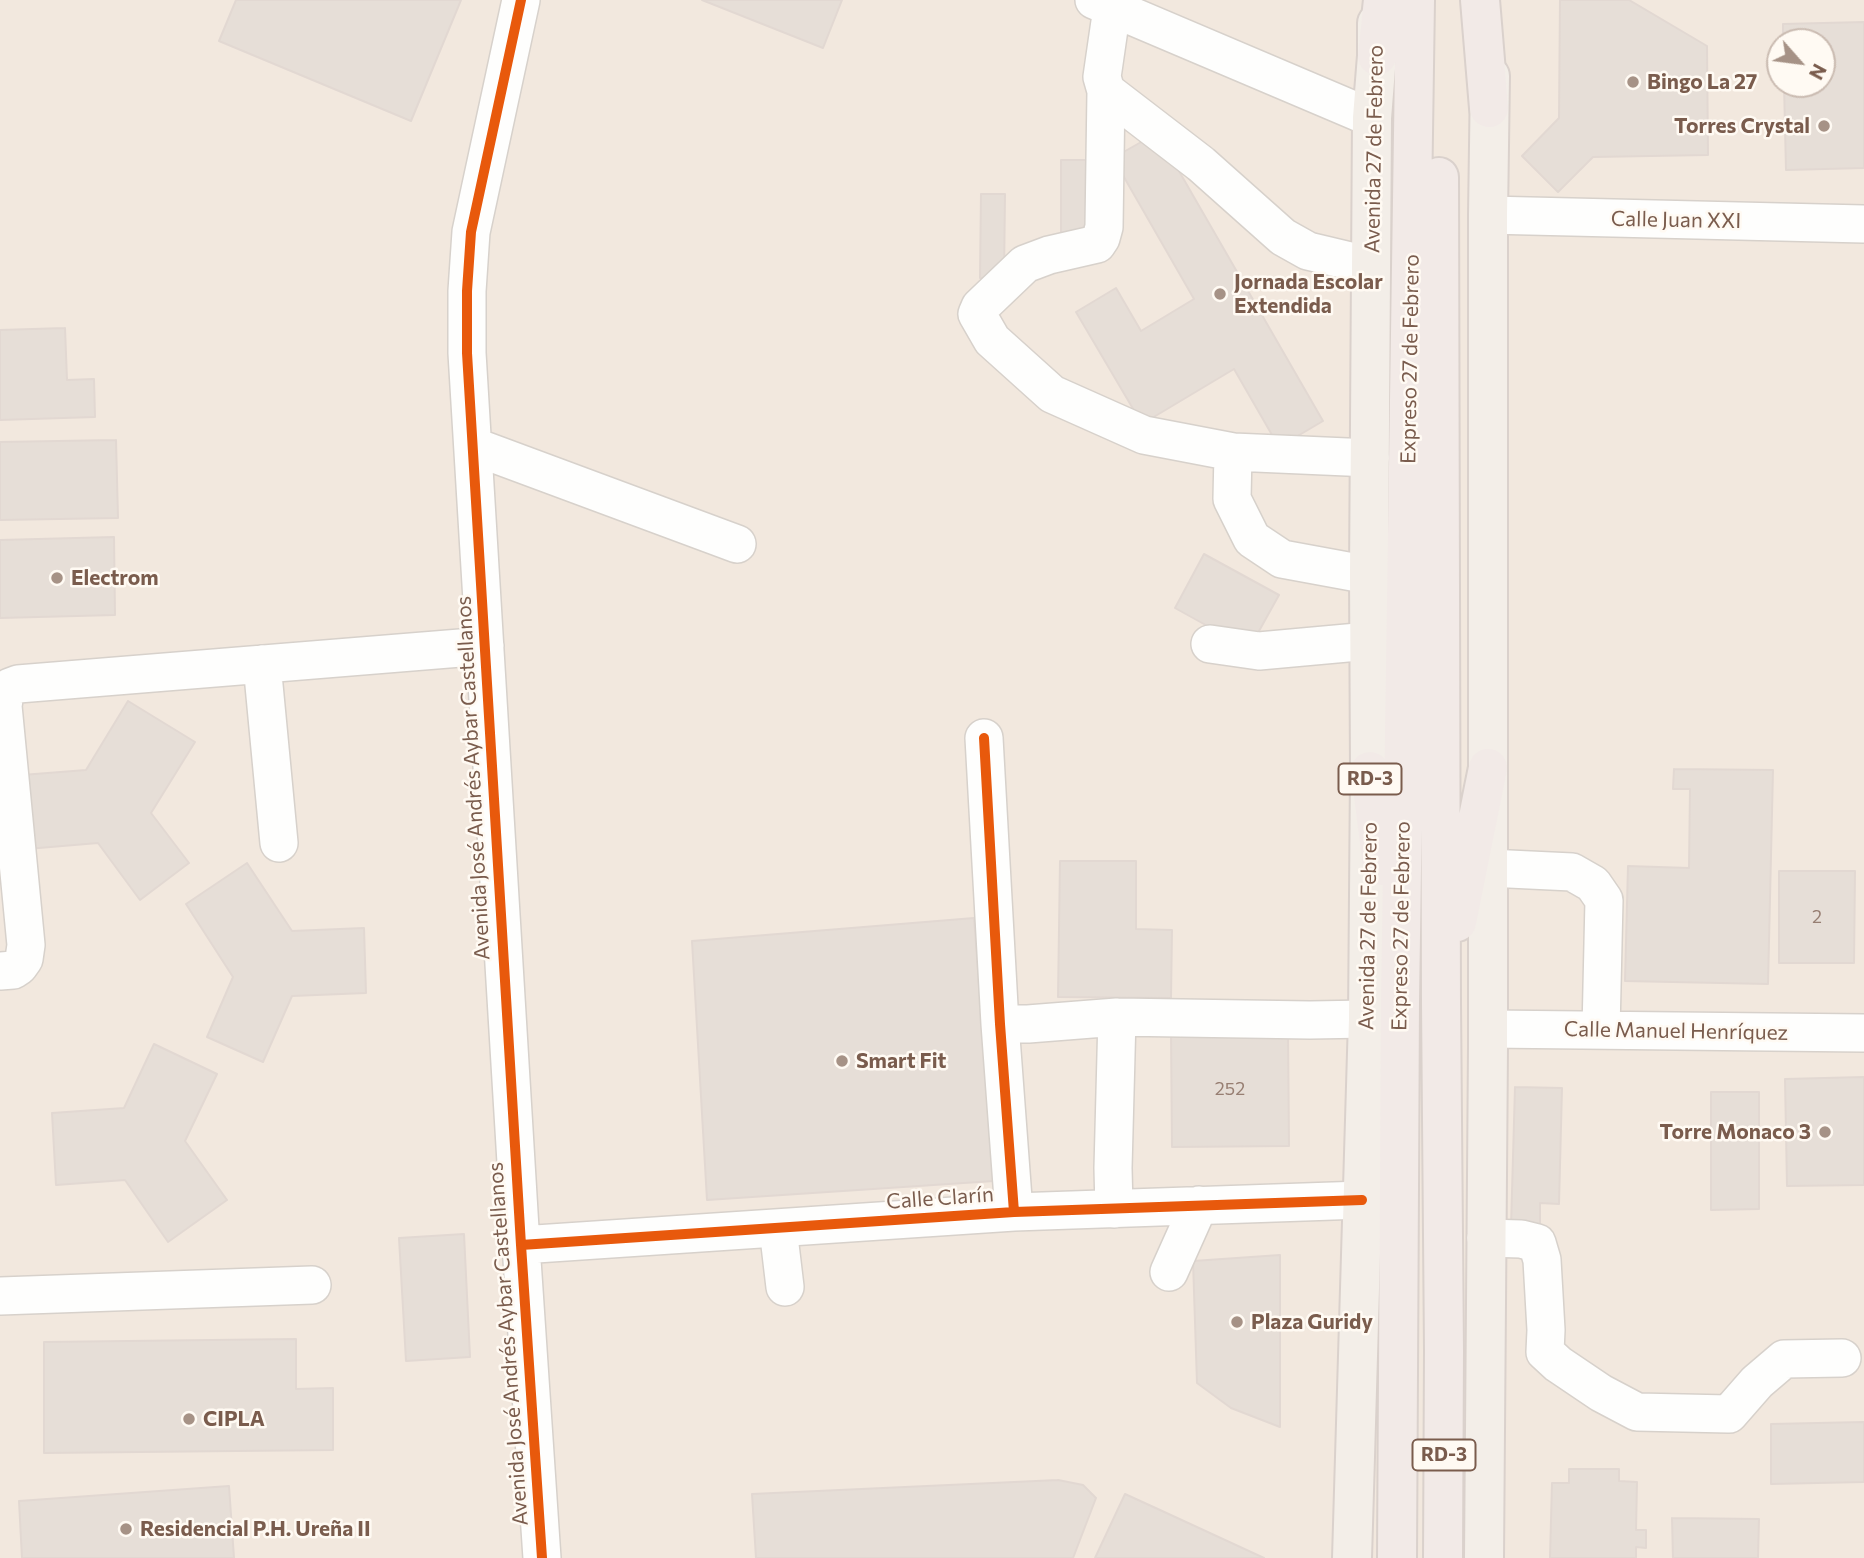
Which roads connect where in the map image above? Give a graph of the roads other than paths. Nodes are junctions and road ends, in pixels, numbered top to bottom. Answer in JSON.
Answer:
{"nodes":[{"id":1,"x":521,"y":0,"type":"edge"},
{"id":2,"x":1376,"y":0,"type":"edge"},
{"id":3,"x":1383,"y":0,"type":"edge"},
{"id":4,"x":1415,"y":0,"type":"edge"},
{"id":5,"x":1441,"y":0,"type":"edge"},
{"id":6,"x":1480,"y":0,"type":"edge"},
{"id":7,"x":1490,"y":0,"type":"edge"},
{"id":8,"x":1103,"y":4,"type":"edge"},
{"id":9,"x":1377,"y":56,"type":"junction"},
{"id":10,"x":1105,"y":91,"type":"junction"},
{"id":11,"x":1489,"y":108,"type":"junction"},
{"id":12,"x":1372,"y":118,"type":"junction"},
{"id":13,"x":1488,"y":215,"type":"junction"},
{"id":14,"x":1864,"y":224,"type":"edge"},
{"id":15,"x":1371,"y":266,"type":"junction"},
{"id":16,"x":473,"y":446,"type":"junction"},
{"id":17,"x":1233,"y":452,"type":"junction"},
{"id":18,"x":1370,"y":458,"type":"junction"},
{"id":19,"x":737,"y":544,"type":"dead end"},
{"id":20,"x":1369,"y":575,"type":"junction"},
{"id":21,"x":1369,"y":641,"type":"junction"},
{"id":22,"x":1210,"y":644,"type":"dead end"},
{"id":23,"x":485,"y":646,"type":"junction"},
{"id":24,"x":262,"y":664,"type":"junction"},
{"id":25,"x":985,"y":738,"type":"dead end"},
{"id":26,"x":1488,"y":768,"type":"junction"},
{"id":27,"x":1370,"y":771,"type":"joint"},
{"id":28,"x":279,"y":843,"type":"dead end"},
{"id":29,"x":1488,"y":868,"type":"junction"},
{"id":30,"x":0,"y":971,"type":"edge"},
{"id":31,"x":1441,"y":1003,"type":"junction"},
{"id":32,"x":1384,"y":1011,"type":"junction"},
{"id":33,"x":1117,"y":1017,"type":"junction"},
{"id":34,"x":1000,"y":1024,"type":"junction"},
{"id":35,"x":1488,"y":1029,"type":"junction"},
{"id":36,"x":1601,"y":1030,"type":"junction"},
{"id":37,"x":1864,"y":1033,"type":"edge"},
{"id":38,"x":1362,"y":1200,"type":"junction"},
{"id":39,"x":1199,"y":1205,"type":"junction"},
{"id":40,"x":1114,"y":1209,"type":"junction"},
{"id":41,"x":1014,"y":1212,"type":"junction"},
{"id":42,"x":778,"y":1228,"type":"junction"},
{"id":43,"x":1486,"y":1238,"type":"junction"},
{"id":44,"x":520,"y":1245,"type":"junction"},
{"id":45,"x":1169,"y":1272,"type":"dead end"},
{"id":46,"x":312,"y":1285,"type":"dead end"},
{"id":47,"x":785,"y":1287,"type":"dead end"},
{"id":48,"x":0,"y":1296,"type":"edge"},
{"id":49,"x":1842,"y":1358,"type":"dead end"},
{"id":50,"x":542,"y":1558,"type":"edge"},
{"id":51,"x":1352,"y":1558,"type":"edge"},
{"id":52,"x":1398,"y":1558,"type":"edge"},
{"id":53,"x":1443,"y":1558,"type":"edge"},
{"id":54,"x":1484,"y":1558,"type":"edge"}],
"edges":[{"from":1,"to":16,"type":"street","name":"Avenida José Andrés Aybar Castellanos"},
{"from":2,"to":9,"type":"main road","name":"Avenida 27 de Febrero","number":"RD-3"},
{"from":3,"to":9,"type":"highway"},
{"from":4,"to":32,"type":"highway","name":"Expreso 27 de Febrero","number":"RD-3"},
{"from":5,"to":31,"type":"highway","name":"Expreso 27 de Febrero","number":"RD-3"},
{"from":6,"to":11,"type":"highway"},
{"from":7,"to":11,"type":"main road","number":"RD-3"},
{"from":8,"to":10,"type":"street"},
{"from":8,"to":12,"type":"street"},
{"from":9,"to":12,"type":"main road","name":"Avenida 27 de Febrero","number":"RD-3"},
{"from":10,"to":15,"type":"street"},
{"from":10,"to":17,"type":"street"},
{"from":11,"to":13,"type":"main road","number":"RD-3"},
{"from":12,"to":15,"type":"main road","name":"Avenida 27 de Febrero","number":"RD-3"},
{"from":13,"to":14,"type":"street","name":"Calle Juan XXI"},
{"from":13,"to":26,"type":"main road","number":"RD-3"},
{"from":15,"to":18,"type":"main road","name":"Avenida 27 de Febrero","number":"RD-3"},
{"from":16,"to":19,"type":"street"},
{"from":16,"to":23,"type":"street","name":"Avenida José Andrés Aybar Castellanos"},
{"from":17,"to":18,"type":"street"},
{"from":17,"to":20,"type":"street"},
{"from":18,"to":20,"type":"main road","name":"Avenida 27 de Febrero","number":"RD-3"},
{"from":20,"to":21,"type":"main road","name":"Avenida 27 de Febrero","number":"RD-3"},
{"from":21,"to":22,"type":"street"},
{"from":21,"to":27,"type":"main road","name":"Avenida 27 de Febrero","number":"RD-3"},
{"from":23,"to":24,"type":"street"},
{"from":23,"to":44,"type":"street","name":"Avenida José Andrés Aybar Castellanos"},
{"from":24,"to":28,"type":"street"},
{"from":24,"to":30,"type":"street"},
{"from":25,"to":34,"type":"street"},
{"from":26,"to":29,"type":"main road","number":"RD-3"},
{"from":26,"to":31,"type":"highway"},
{"from":27,"to":32,"type":"highway"},
{"from":29,"to":35,"type":"main road","number":"RD-3"},
{"from":29,"to":36,"type":"street"},
{"from":31,"to":53,"type":"highway","name":"Expreso 27 de Febrero","number":"RD-3"},
{"from":32,"to":33,"type":"street"},
{"from":32,"to":38,"type":"main road","name":"Avenida 27 de Febrero","number":"RD-3"},
{"from":32,"to":52,"type":"highway","name":"Expreso 27 de Febrero","number":"RD-3"},
{"from":33,"to":34,"type":"street"},
{"from":33,"to":40,"type":"street"},
{"from":34,"to":41,"type":"street"},
{"from":35,"to":36,"type":"street","name":"Calle Manuel Henríquez"},
{"from":35,"to":43,"type":"main road","number":"RD-3"},
{"from":36,"to":37,"type":"street","name":"Calle Manuel Henríquez"},
{"from":38,"to":39,"type":"street","name":"Calle Clarín"},
{"from":38,"to":51,"type":"main road","name":"Avenida 27 de Febrero","number":"RD-3"},
{"from":39,"to":40,"type":"street","name":"Calle Clarín"},
{"from":39,"to":45,"type":"street"},
{"from":40,"to":41,"type":"street","name":"Calle Clarín"},
{"from":41,"to":42,"type":"street","name":"Calle Clarín"},
{"from":42,"to":44,"type":"street","name":"Calle Clarín"},
{"from":42,"to":47,"type":"street"},
{"from":43,"to":49,"type":"street"},
{"from":43,"to":54,"type":"main road","number":"RD-3"},
{"from":44,"to":50,"type":"street","name":"Avenida José Andrés Aybar Castellanos"},
{"from":46,"to":48,"type":"street"}]}
